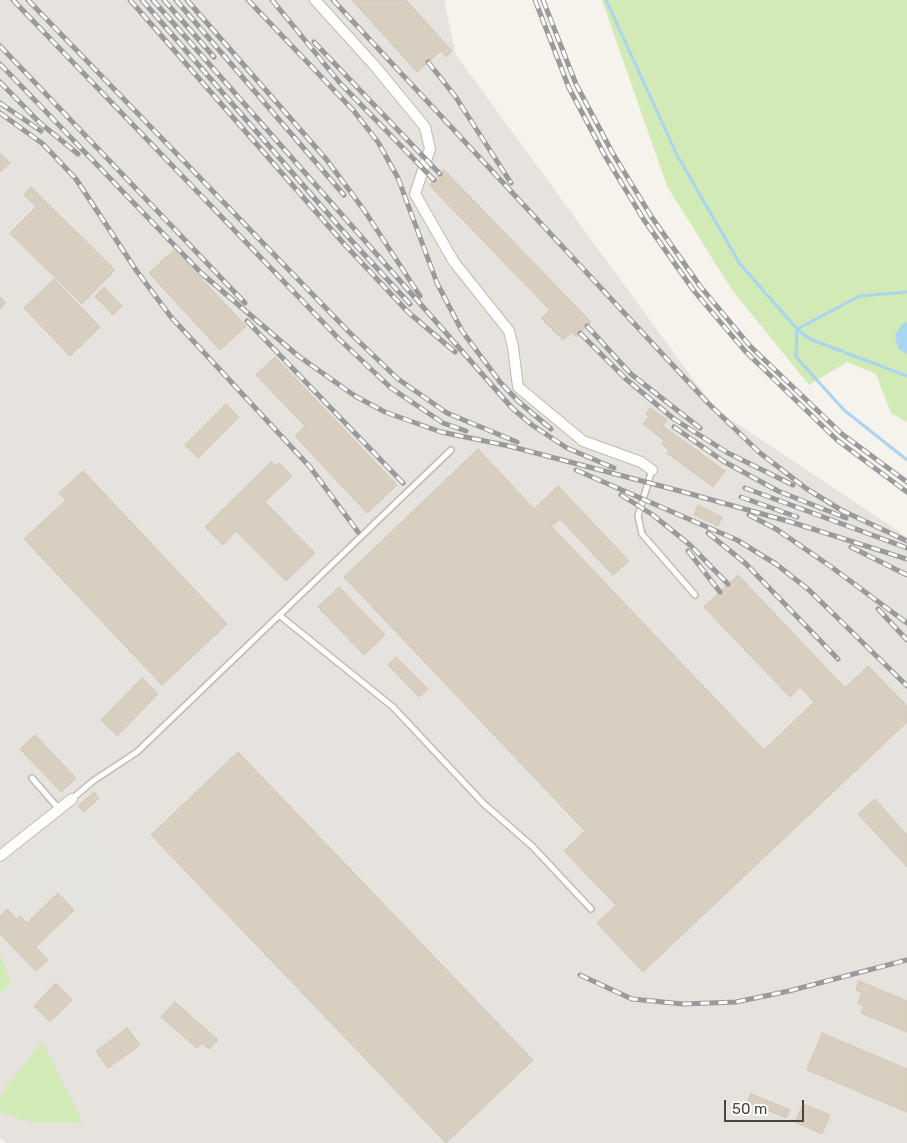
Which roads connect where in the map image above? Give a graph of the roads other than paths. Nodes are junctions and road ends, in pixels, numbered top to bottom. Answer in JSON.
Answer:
{"nodes":[{"id":1,"x":315,"y":0,"type":"edge"},
{"id":2,"x":451,"y":450,"type":"dead end"},
{"id":3,"x":652,"y":470,"type":"joint"},
{"id":4,"x":695,"y":595,"type":"dead end"},
{"id":5,"x":279,"y":615,"type":"junction"},
{"id":6,"x":32,"y":778,"type":"dead end"},
{"id":7,"x":72,"y":799,"type":"joint"},
{"id":8,"x":59,"y":808,"type":"junction"},
{"id":9,"x":0,"y":856,"type":"edge"},
{"id":10,"x":591,"y":909,"type":"dead end"}],
"edges":[{"from":1,"to":3,"type":"street"},
{"from":2,"to":5,"type":"lane"},
{"from":3,"to":4,"type":"lane"},
{"from":5,"to":7,"type":"lane"},
{"from":5,"to":10,"type":"lane"},
{"from":6,"to":8,"type":"lane"},
{"from":7,"to":8,"type":"street"},
{"from":8,"to":9,"type":"street"}]}
